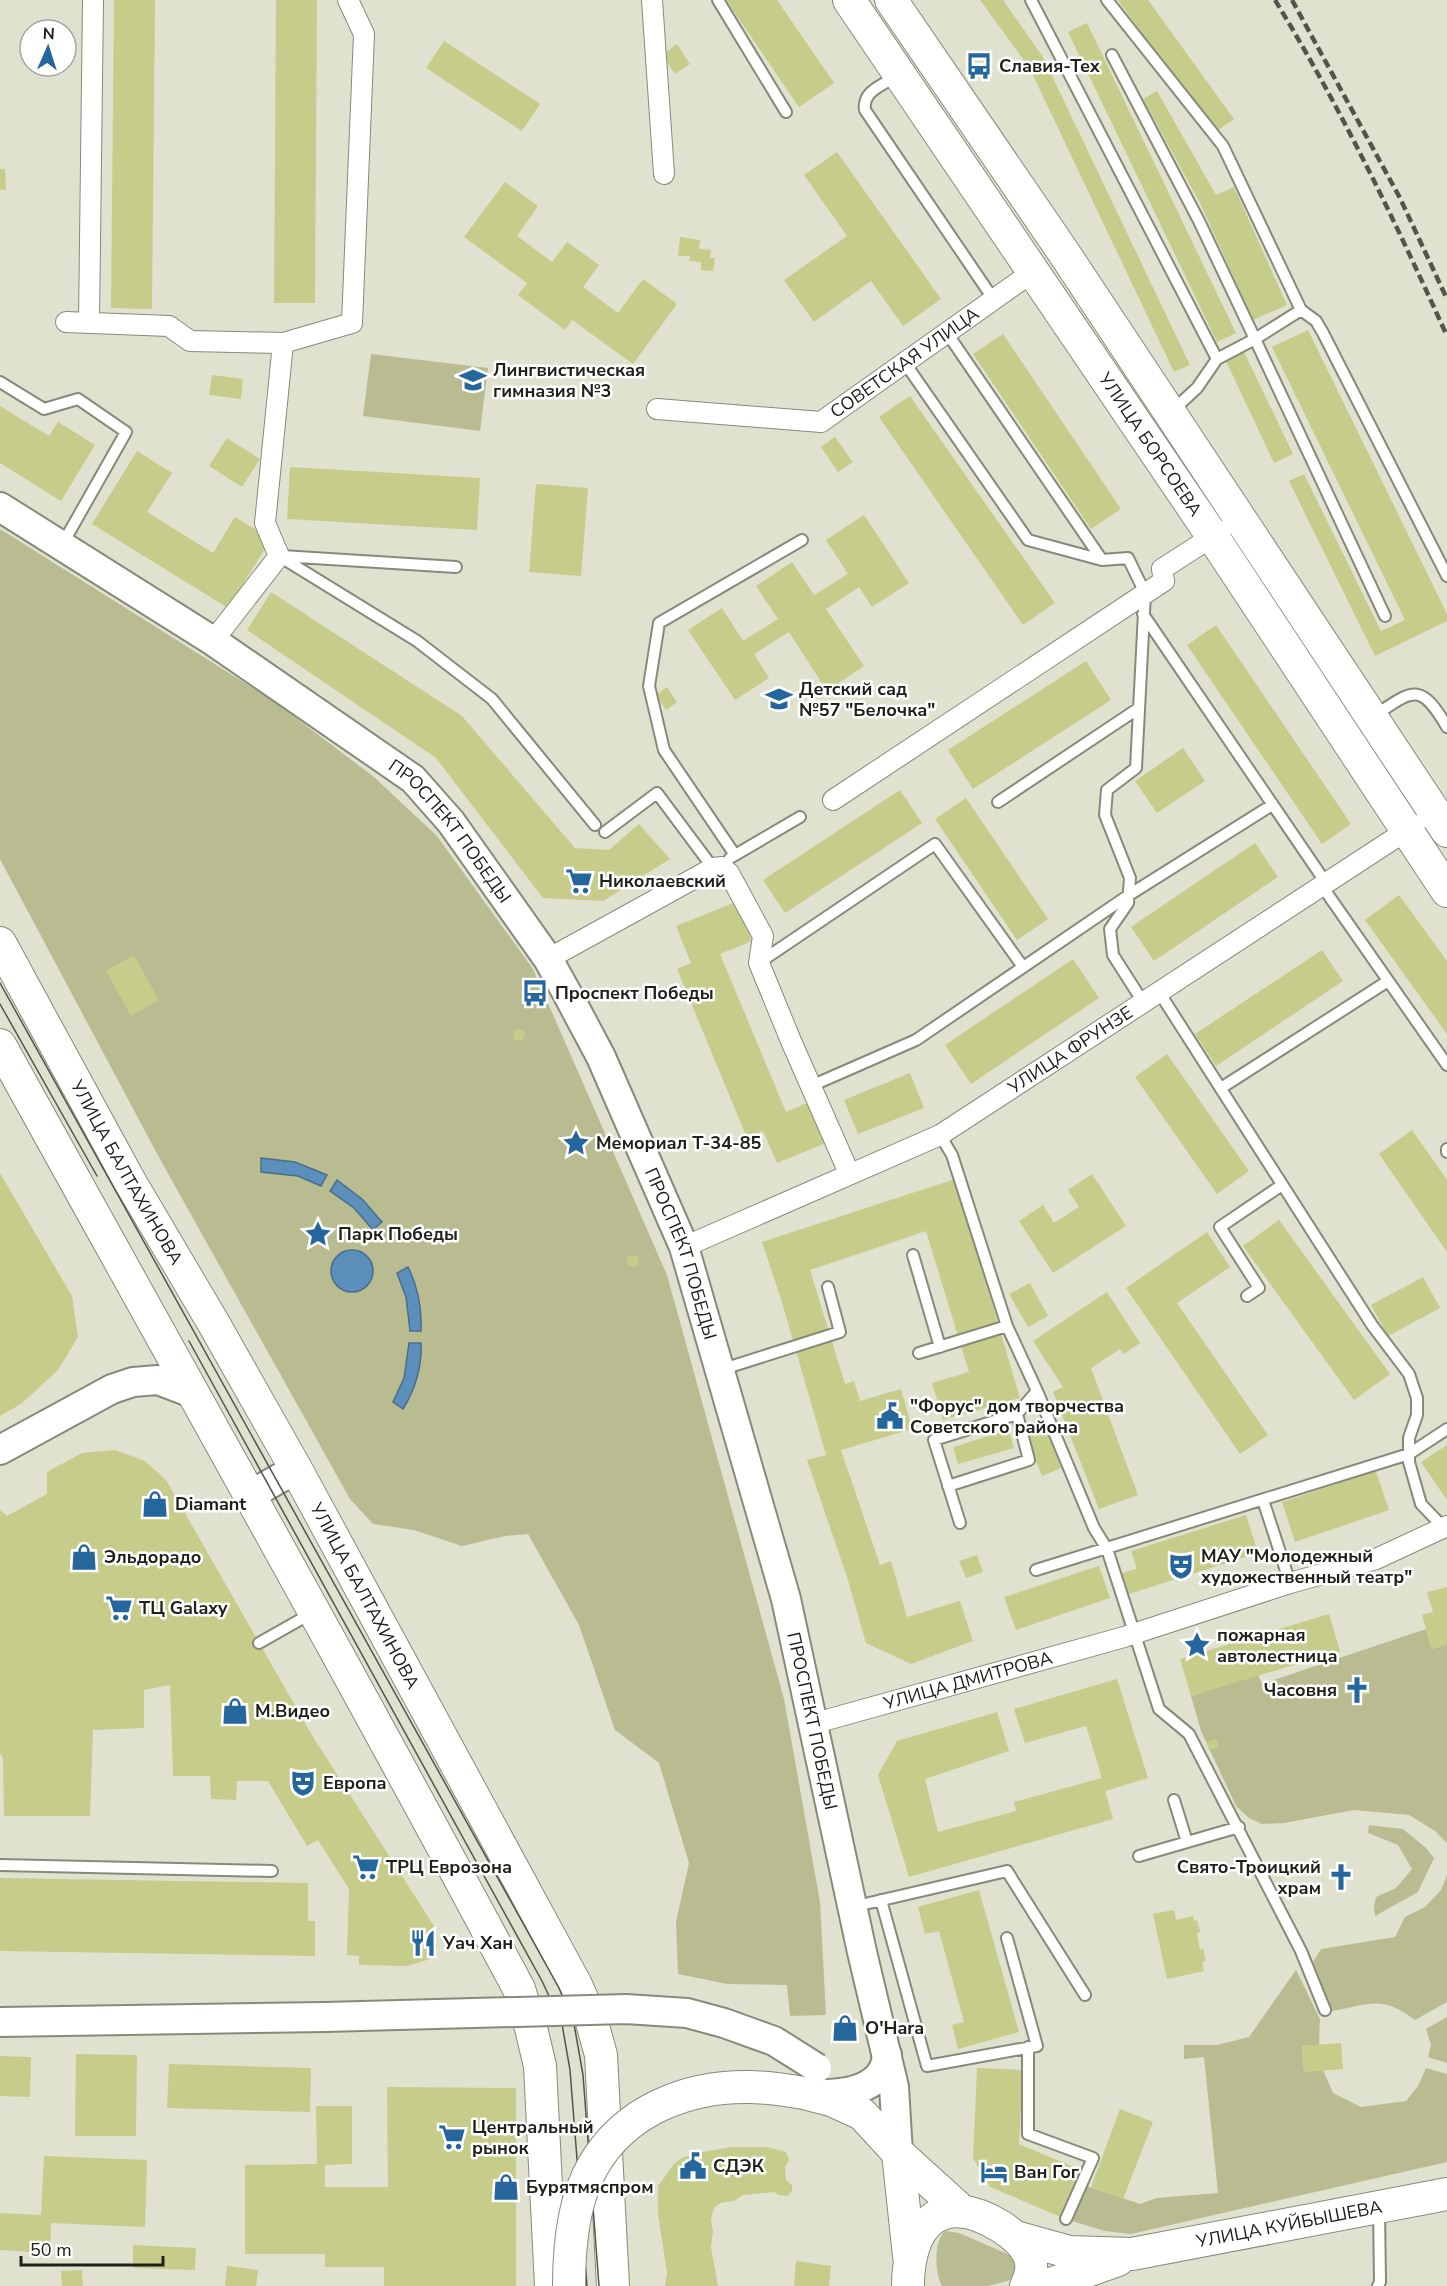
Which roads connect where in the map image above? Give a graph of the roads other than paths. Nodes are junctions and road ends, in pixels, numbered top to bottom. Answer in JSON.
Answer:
{"nodes":[{"id":1,"x":93,"y":0,"type":"edge"},
{"id":2,"x":348,"y":0,"type":"edge"},
{"id":3,"x":652,"y":0,"type":"edge"},
{"id":4,"x":718,"y":0,"type":"edge"},
{"id":5,"x":849,"y":0,"type":"edge"},
{"id":6,"x":891,"y":0,"type":"edge"},
{"id":7,"x":1031,"y":0,"type":"edge"},
{"id":8,"x":1107,"y":0,"type":"edge"},
{"id":9,"x":1112,"y":55,"type":"dead end"},
{"id":10,"x":900,"y":75,"type":"junction"},
{"id":11,"x":786,"y":112,"type":"dead end"},
{"id":12,"x":664,"y":174,"type":"dead end"},
{"id":13,"x":1034,"y":272,"type":"junction"},
{"id":14,"x":994,"y":300,"type":"junction"},
{"id":15,"x":1301,"y":310,"type":"junction"},
{"id":16,"x":66,"y":322,"type":"dead end"},
{"id":17,"x":89,"y":322,"type":"junction"},
{"id":18,"x":947,"y":333,"type":"junction"},
{"id":19,"x":1255,"y":339,"type":"junction"},
{"id":20,"x":283,"y":343,"type":"junction"},
{"id":21,"x":1217,"y":359,"type":"junction"},
{"id":22,"x":905,"y":363,"type":"junction"},
{"id":23,"x":0,"y":382,"type":"edge"},
{"id":24,"x":657,"y":409,"type":"dead end"},
{"id":25,"x":1170,"y":413,"type":"junction"},
{"id":26,"x":0,"y":507,"type":"edge"},
{"id":27,"x":1240,"y":518,"type":"junction"},
{"id":28,"x":1213,"y":537,"type":"junction"},
{"id":29,"x":802,"y":540,"type":"dead end"},
{"id":30,"x":62,"y":546,"type":"junction"},
{"id":31,"x":279,"y":555,"type":"junction"},
{"id":32,"x":1102,"y":560,"type":"junction"},
{"id":33,"x":456,"y":567,"type":"dead end"},
{"id":34,"x":1447,"y":576,"type":"edge"},
{"id":35,"x":1144,"y":593,"type":"junction"},
{"id":36,"x":1143,"y":614,"type":"junction"},
{"id":37,"x":1385,"y":616,"type":"dead end"},
{"id":38,"x":213,"y":641,"type":"junction"},
{"id":39,"x":1139,"y":708,"type":"junction"},
{"id":40,"x":1372,"y":718,"type":"junction"},
{"id":41,"x":1447,"y":727,"type":"edge"},
{"id":42,"x":833,"y":800,"type":"dead end"},
{"id":43,"x":999,"y":802,"type":"dead end"},
{"id":44,"x":1272,"y":804,"type":"junction"},
{"id":45,"x":800,"y":817,"type":"dead end"},
{"id":46,"x":1441,"y":821,"type":"edge"},
{"id":47,"x":595,"y":825,"type":"dead end"},
{"id":48,"x":1406,"y":830,"type":"junction"},
{"id":49,"x":605,"y":832,"type":"dead end"},
{"id":50,"x":735,"y":855,"type":"junction"},
{"id":51,"x":713,"y":868,"type":"junction"},
{"id":52,"x":1324,"y":884,"type":"junction"},
{"id":53,"x":1447,"y":891,"type":"edge"},
{"id":54,"x":1129,"y":895,"type":"junction"},
{"id":55,"x":0,"y":943,"type":"edge"},
{"id":56,"x":548,"y":959,"type":"junction"},
{"id":57,"x":759,"y":963,"type":"junction"},
{"id":58,"x":1023,"y":967,"type":"junction"},
{"id":59,"x":1388,"y":981,"type":"junction"},
{"id":60,"x":1151,"y":997,"type":"junction"},
{"id":61,"x":0,"y":1045,"type":"edge"},
{"id":62,"x":1447,"y":1065,"type":"edge"},
{"id":63,"x":811,"y":1086,"type":"junction"},
{"id":64,"x":1221,"y":1088,"type":"junction"},
{"id":65,"x":940,"y":1135,"type":"junction"},
{"id":66,"x":849,"y":1173,"type":"junction"},
{"id":67,"x":1282,"y":1185,"type":"junction"},
{"id":68,"x":684,"y":1247,"type":"junction"},
{"id":69,"x":913,"y":1256,"type":"dead end"},
{"id":70,"x":828,"y":1287,"type":"dead end"},
{"id":71,"x":1248,"y":1296,"type":"dead end"},
{"id":72,"x":1007,"y":1326,"type":"junction"},
{"id":73,"x":940,"y":1347,"type":"junction"},
{"id":74,"x":919,"y":1353,"type":"dead end"},
{"id":75,"x":720,"y":1370,"type":"junction"},
{"id":76,"x":1037,"y":1391,"type":"junction"},
{"id":77,"x":192,"y":1393,"type":"junction"},
{"id":78,"x":1017,"y":1414,"type":"junction"},
{"id":79,"x":1447,"y":1429,"type":"edge"},
{"id":80,"x":0,"y":1450,"type":"edge"},
{"id":81,"x":1409,"y":1454,"type":"junction"},
{"id":82,"x":296,"y":1469,"type":"junction"},
{"id":83,"x":948,"y":1486,"type":"junction"},
{"id":84,"x":250,"y":1495,"type":"junction"},
{"id":85,"x":1263,"y":1500,"type":"junction"},
{"id":86,"x":960,"y":1523,"type":"dead end"},
{"id":87,"x":1445,"y":1527,"type":"edge"},
{"id":88,"x":1107,"y":1549,"type":"junction"},
{"id":89,"x":1036,"y":1570,"type":"dead end"},
{"id":90,"x":1290,"y":1583,"type":"junction"},
{"id":91,"x":315,"y":1611,"type":"junction"},
{"id":92,"x":1129,"y":1635,"type":"junction"},
{"id":93,"x":259,"y":1643,"type":"dead end"},
{"id":94,"x":812,"y":1724,"type":"junction"},
{"id":95,"x":1174,"y":1800,"type":"dead end"},
{"id":96,"x":1239,"y":1827,"type":"junction"},
{"id":97,"x":1187,"y":1842,"type":"junction"},
{"id":98,"x":1139,"y":1857,"type":"dead end"},
{"id":99,"x":0,"y":1865,"type":"edge"},
{"id":100,"x":272,"y":1871,"type":"dead end"},
{"id":101,"x":881,"y":1900,"type":"junction"},
{"id":102,"x":852,"y":1907,"type":"junction"},
{"id":103,"x":1007,"y":1938,"type":"dead end"},
{"id":104,"x":1085,"y":1995,"type":"dead end"},
{"id":105,"x":1325,"y":2010,"type":"dead end"},
{"id":106,"x":0,"y":2022,"type":"edge"},
{"id":107,"x":1028,"y":2047,"type":"junction"},
{"id":108,"x":887,"y":2055,"type":"junction"},
{"id":109,"x":837,"y":2089,"type":"junction"},
{"id":110,"x":898,"y":2153,"type":"junction"},
{"id":111,"x":1447,"y":2194,"type":"edge"},
{"id":112,"x":1379,"y":2207,"type":"junction"},
{"id":113,"x":962,"y":2211,"type":"junction"},
{"id":114,"x":1066,"y":2219,"type":"dead end"},
{"id":115,"x":1015,"y":2237,"type":"junction"},
{"id":116,"x":1132,"y":2254,"type":"junction"},
{"id":117,"x":909,"y":2272,"type":"edge"},
{"id":118,"x":551,"y":2286,"type":"edge"},
{"id":119,"x":569,"y":2286,"type":"edge"},
{"id":120,"x":614,"y":2286,"type":"edge"},
{"id":121,"x":1026,"y":2286,"type":"edge"},
{"id":122,"x":1045,"y":2286,"type":"edge"},
{"id":123,"x":1378,"y":2286,"type":"edge"}],
"edges":[{"from":1,"to":17,"type":"street"},
{"from":2,"to":20,"type":"street"},
{"from":3,"to":12,"type":"street"},
{"from":4,"to":11,"type":"lane"},
{"from":5,"to":10,"type":"main road","name":"УЛИЦА БОРСОЕВА"},
{"from":6,"to":25,"type":"main road","name":"УЛИЦА БОРСОЕВА"},
{"from":7,"to":21,"type":"lane"},
{"from":8,"to":15,"type":"lane"},
{"from":9,"to":19,"type":"lane"},
{"from":10,"to":13,"type":"main road","name":"УЛИЦА БОРСОЕВА"},
{"from":10,"to":14,"type":"lane"},
{"from":13,"to":14,"type":"street","name":"СОВЕТСКАЯ УЛИЦА"},
{"from":13,"to":28,"type":"main road","name":"УЛИЦА БОРСОЕВА"},
{"from":14,"to":18,"type":"street","name":"СОВЕТСКАЯ УЛИЦА"},
{"from":15,"to":19,"type":"lane"},
{"from":15,"to":34,"type":"lane"},
{"from":16,"to":17,"type":"street"},
{"from":17,"to":20,"type":"street"},
{"from":18,"to":22,"type":"street","name":"СОВЕТСКАЯ УЛИЦА"},
{"from":18,"to":32,"type":"lane"},
{"from":19,"to":21,"type":"lane"},
{"from":19,"to":37,"type":"lane"},
{"from":20,"to":31,"type":"street"},
{"from":21,"to":25,"type":"lane"},
{"from":22,"to":24,"type":"street","name":"СОВЕТСКАЯ УЛИЦА"},
{"from":22,"to":32,"type":"lane"},
{"from":23,"to":30,"type":"lane"},
{"from":25,"to":27,"type":"main road","name":"УЛИЦА БОРСОЕВА"},
{"from":26,"to":30,"type":"street","name":"ПРОСПЕКТ ПОБЕДЫ"},
{"from":27,"to":28,"type":"street"},
{"from":27,"to":40,"type":"main road","name":"УЛИЦА БОРСОЕВА"},
{"from":28,"to":35,"type":"street"},
{"from":28,"to":48,"type":"main road","name":"УЛИЦА БОРСОЕВА"},
{"from":29,"to":50,"type":"lane"},
{"from":30,"to":38,"type":"street","name":"ПРОСПЕКТ ПОБЕДЫ"},
{"from":31,"to":33,"type":"lane"},
{"from":31,"to":38,"type":"street"},
{"from":31,"to":47,"type":"lane"},
{"from":32,"to":35,"type":"lane"},
{"from":35,"to":36,"type":"lane"},
{"from":35,"to":42,"type":"street"},
{"from":36,"to":39,"type":"lane"},
{"from":36,"to":44,"type":"lane"},
{"from":38,"to":56,"type":"street","name":"ПРОСПЕКТ ПОБЕДЫ"},
{"from":39,"to":43,"type":"lane"},
{"from":39,"to":54,"type":"lane"},
{"from":40,"to":41,"type":"lane"},
{"from":40,"to":46,"type":"main road","name":"УЛИЦА БОРСОЕВА"},
{"from":44,"to":52,"type":"lane"},
{"from":44,"to":54,"type":"lane"},
{"from":45,"to":50,"type":"lane"},
{"from":46,"to":48,"type":"street","name":"УЛИЦА ФРУНЗЕ"},
{"from":48,"to":52,"type":"street","name":"УЛИЦА ФРУНЗЕ"},
{"from":48,"to":53,"type":"main road","name":"УЛИЦА БОРСОЕВА"},
{"from":49,"to":51,"type":"lane"},
{"from":50,"to":51,"type":"lane"},
{"from":51,"to":56,"type":"street"},
{"from":51,"to":57,"type":"street"},
{"from":52,"to":59,"type":"lane"},
{"from":52,"to":60,"type":"street","name":"УЛИЦА ФРУНЗЕ"},
{"from":54,"to":58,"type":"lane"},
{"from":54,"to":60,"type":"lane"},
{"from":55,"to":82,"type":"main road","name":"УЛИЦА БАЛТАХИНОВА"},
{"from":56,"to":68,"type":"street","name":"ПРОСПЕКТ ПОБЕДЫ"},
{"from":57,"to":58,"type":"lane"},
{"from":57,"to":63,"type":"street"},
{"from":58,"to":63,"type":"lane"},
{"from":59,"to":62,"type":"lane"},
{"from":59,"to":64,"type":"lane"},
{"from":60,"to":64,"type":"lane"},
{"from":60,"to":65,"type":"street","name":"УЛИЦА ФРУНЗЕ"},
{"from":61,"to":77,"type":"main road"},
{"from":63,"to":66,"type":"street"},
{"from":64,"to":67,"type":"lane"},
{"from":65,"to":66,"type":"street","name":"УЛИЦА ФРУНЗЕ"},
{"from":65,"to":72,"type":"lane"},
{"from":66,"to":68,"type":"street","name":"УЛИЦА ФРУНЗЕ"},
{"from":67,"to":71,"type":"lane"},
{"from":67,"to":81,"type":"lane"},
{"from":68,"to":75,"type":"street","name":"ПРОСПЕКТ ПОБЕДЫ"},
{"from":69,"to":73,"type":"lane"},
{"from":70,"to":75,"type":"lane"},
{"from":72,"to":73,"type":"lane"},
{"from":72,"to":76,"type":"lane"},
{"from":73,"to":74,"type":"lane"},
{"from":75,"to":94,"type":"street","name":"ПРОСПЕКТ ПОБЕДЫ"},
{"from":76,"to":78,"type":"lane"},
{"from":76,"to":88,"type":"lane"},
{"from":77,"to":80,"type":"street"},
{"from":77,"to":84,"type":"main road"},
{"from":78,"to":83,"type":"lane"},
{"from":78,"to":83,"type":"lane"},
{"from":79,"to":81,"type":"lane"},
{"from":81,"to":85,"type":"lane"},
{"from":81,"to":87,"type":"lane"},
{"from":82,"to":84,"type":"street"},
{"from":82,"to":120,"type":"main road","name":"УЛИЦА БАЛТАХИНОВА"},
{"from":83,"to":86,"type":"lane"},
{"from":84,"to":91,"type":"main road"},
{"from":85,"to":88,"type":"lane"},
{"from":85,"to":90,"type":"lane"},
{"from":87,"to":90,"type":"street","name":"УЛИЦА ДМИТРОВА"},
{"from":88,"to":89,"type":"lane"},
{"from":88,"to":92,"type":"lane"},
{"from":90,"to":92,"type":"street","name":"УЛИЦА ДМИТРОВА"},
{"from":91,"to":93,"type":"lane"},
{"from":91,"to":118,"type":"main road"},
{"from":92,"to":94,"type":"street","name":"УЛИЦА ДМИТРОВА"},
{"from":92,"to":96,"type":"lane"},
{"from":94,"to":102,"type":"street","name":"ПРОСПЕКТ ПОБЕДЫ"},
{"from":95,"to":97,"type":"lane"},
{"from":96,"to":97,"type":"lane"},
{"from":96,"to":105,"type":"lane"},
{"from":97,"to":98,"type":"lane"},
{"from":99,"to":100,"type":"lane"},
{"from":101,"to":102,"type":"lane"},
{"from":101,"to":104,"type":"lane"},
{"from":101,"to":107,"type":"lane"},
{"from":102,"to":108,"type":"street","name":"ПРОСПЕКТ ПОБЕДЫ"},
{"from":103,"to":107,"type":"lane"},
{"from":106,"to":109,"type":"street","bridge":true},
{"from":107,"to":114,"type":"lane"},
{"from":108,"to":109,"type":"street"},
{"from":108,"to":110,"type":"street","name":"ПРОСПЕКТ ПОБЕДЫ"},
{"from":109,"to":110,"type":"main road","name":"УЛИЦА КУЙБЫШЕВА"},
{"from":109,"to":119,"type":"main road","bridge":true},
{"from":110,"to":113,"type":"main road","name":"УЛИЦА КУЙБЫШЕВА"},
{"from":110,"to":117,"type":"main road"},
{"from":111,"to":112,"type":"main road","name":"УЛИЦА КУЙБЫШЕВА"},
{"from":112,"to":116,"type":"main road","name":"УЛИЦА КУЙБЫШЕВА"},
{"from":112,"to":123,"type":"lane"},
{"from":113,"to":115,"type":"main road","name":"УЛИЦА КУЙБЫШЕВА"},
{"from":113,"to":117,"type":"main road"},
{"from":115,"to":116,"type":"main road","name":"УЛИЦА КУЙБЫШЕВА"},
{"from":115,"to":121,"type":"main road","name":"УЛИЦА КУЙБЫШЕВА"},
{"from":116,"to":122,"type":"main road","name":"УЛИЦА КУЙБЫШЕВА"}]}
